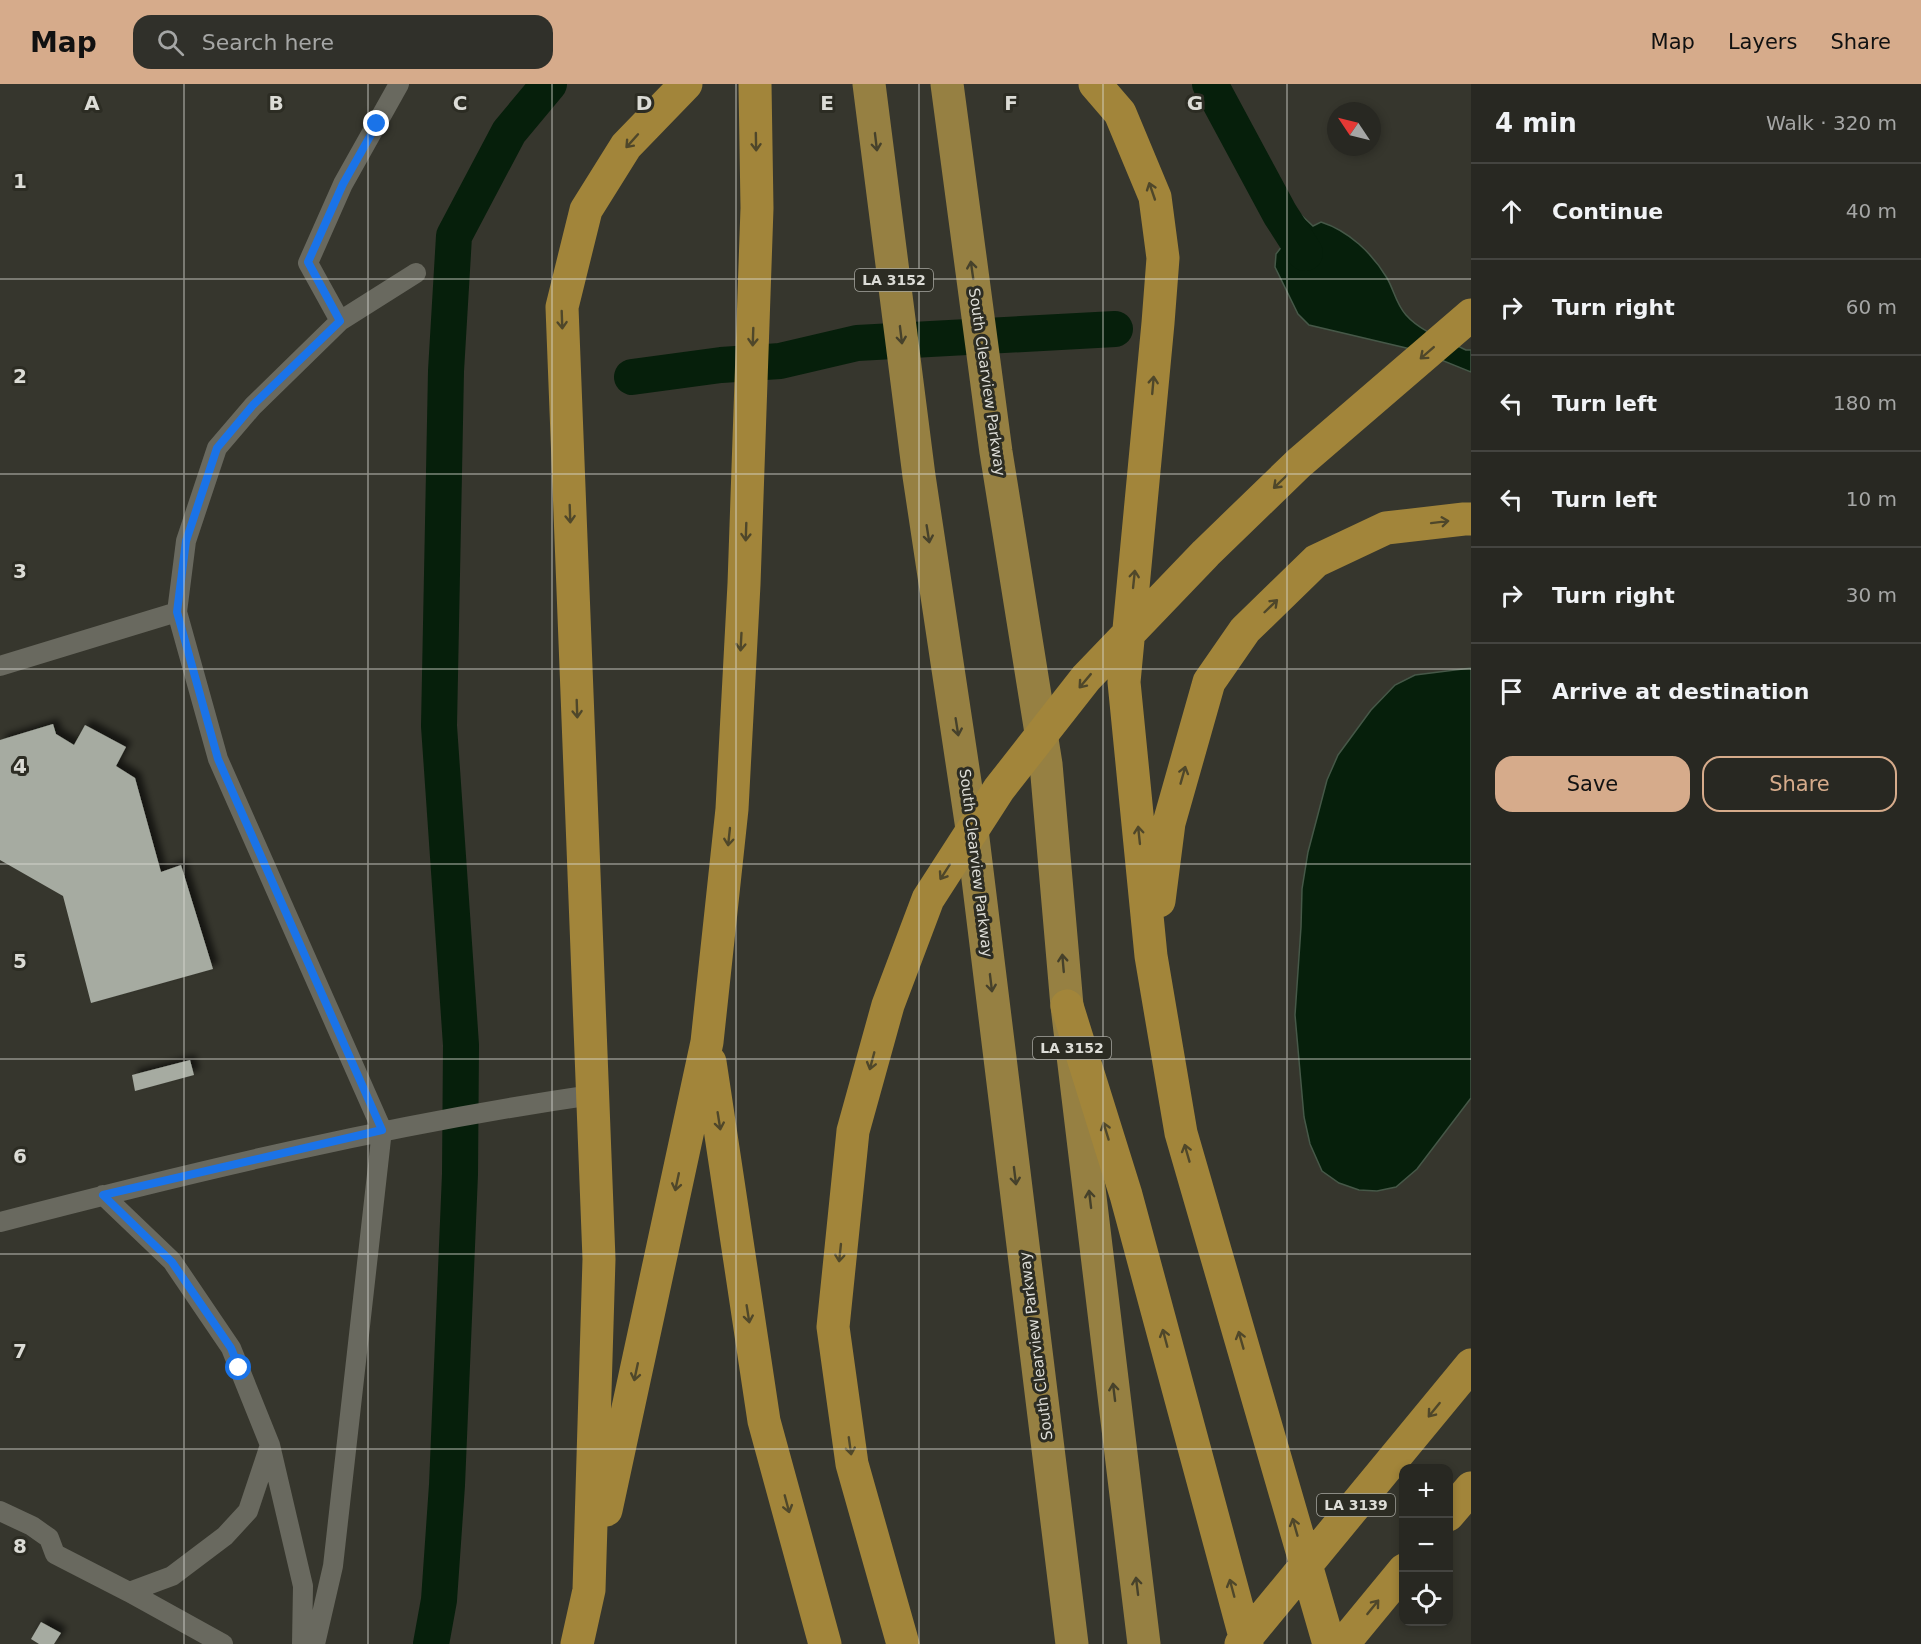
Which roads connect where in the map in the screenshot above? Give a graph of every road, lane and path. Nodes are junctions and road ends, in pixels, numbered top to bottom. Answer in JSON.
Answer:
{"nodes":[{"id":1,"x":399,"y":84,"type":"edge"},
{"id":2,"x":686,"y":84,"type":"edge"},
{"id":3,"x":755,"y":84,"type":"edge"},
{"id":4,"x":869,"y":84,"type":"edge"},
{"id":5,"x":947,"y":84,"type":"edge"},
{"id":6,"x":1095,"y":84,"type":"edge"},
{"id":7,"x":416,"y":273,"type":"dead end"},
{"id":8,"x":1471,"y":315,"type":"edge"},
{"id":9,"x":340,"y":321,"type":"junction"},
{"id":10,"x":1471,"y":519,"type":"edge"},
{"id":11,"x":177,"y":612,"type":"junction"},
{"id":12,"x":0,"y":666,"type":"edge"},
{"id":13,"x":1151,"y":956,"type":"junction"},
{"id":14,"x":1067,"y":1006,"type":"junction"},
{"id":15,"x":707,"y":1042,"type":"junction"},
{"id":16,"x":592,"y":1095,"type":"junction"},
{"id":17,"x":382,"y":1130,"type":"junction"},
{"id":18,"x":103,"y":1195,"type":"junction"},
{"id":19,"x":0,"y":1222,"type":"edge"},
{"id":20,"x":1471,"y":1365,"type":"edge"},
{"id":21,"x":270,"y":1445,"type":"junction"},
{"id":22,"x":1471,"y":1488,"type":"edge"},
{"id":23,"x":1453,"y":1510,"type":"edge"},
{"id":24,"x":0,"y":1511,"type":"edge"},
{"id":25,"x":1402,"y":1572,"type":"edge"},
{"id":26,"x":589,"y":1590,"type":"junction"},
{"id":27,"x":129,"y":1592,"type":"junction"},
{"id":28,"x":223,"y":1644,"type":"edge"},
{"id":29,"x":302,"y":1644,"type":"edge"},
{"id":30,"x":315,"y":1644,"type":"edge"},
{"id":31,"x":577,"y":1644,"type":"edge"},
{"id":32,"x":825,"y":1644,"type":"edge"},
{"id":33,"x":903,"y":1644,"type":"edge"},
{"id":34,"x":1072,"y":1644,"type":"edge"},
{"id":35,"x":1144,"y":1644,"type":"edge"},
{"id":36,"x":1241,"y":1644,"type":"edge"},
{"id":37,"x":1247,"y":1644,"type":"edge"},
{"id":38,"x":1329,"y":1644,"type":"edge"},
{"id":39,"x":1343,"y":1644,"type":"edge"}],
"edges":[{"from":1,"to":9,"type":"lane"},
{"from":2,"to":16,"type":"highway","one_way":true},
{"from":3,"to":15,"type":"highway","one_way":true},
{"from":4,"to":34,"type":"highway","name":"South Clearview Parkway","number":"LA 3152","one_way":true},
{"from":14,"to":5,"type":"highway","name":"South Clearview Parkway","number":"LA 3152","one_way":true},
{"from":13,"to":6,"type":"highway","one_way":true},
{"from":7,"to":9,"type":"lane"},
{"from":8,"to":33,"type":"highway","one_way":true},
{"from":9,"to":11,"type":"lane"},
{"from":13,"to":10,"type":"highway","one_way":true},
{"from":11,"to":12,"type":"lane"},
{"from":11,"to":17,"type":"lane"},
{"from":38,"to":13,"type":"highway","one_way":true},
{"from":35,"to":14,"type":"highway","name":"South Clearview Parkway","number":"LA 3152","one_way":true},
{"from":37,"to":14,"type":"highway","one_way":true},
{"from":15,"to":26,"type":"highway","one_way":true},
{"from":15,"to":32,"type":"highway","one_way":true},
{"from":16,"to":17,"type":"lane"},
{"from":16,"to":26,"type":"highway"},
{"from":17,"to":18,"type":"lane"},
{"from":17,"to":30,"type":"lane"},
{"from":18,"to":19,"type":"lane"},
{"from":18,"to":21,"type":"lane"},
{"from":20,"to":36,"type":"highway","number":"LA 3139","one_way":true},
{"from":21,"to":27,"type":"lane"},
{"from":21,"to":29,"type":"lane"},
{"from":22,"to":23,"type":"highway"},
{"from":24,"to":27,"type":"lane"},
{"from":39,"to":25,"type":"highway","one_way":true},
{"from":26,"to":31,"type":"highway"},
{"from":27,"to":28,"type":"lane"}]}
